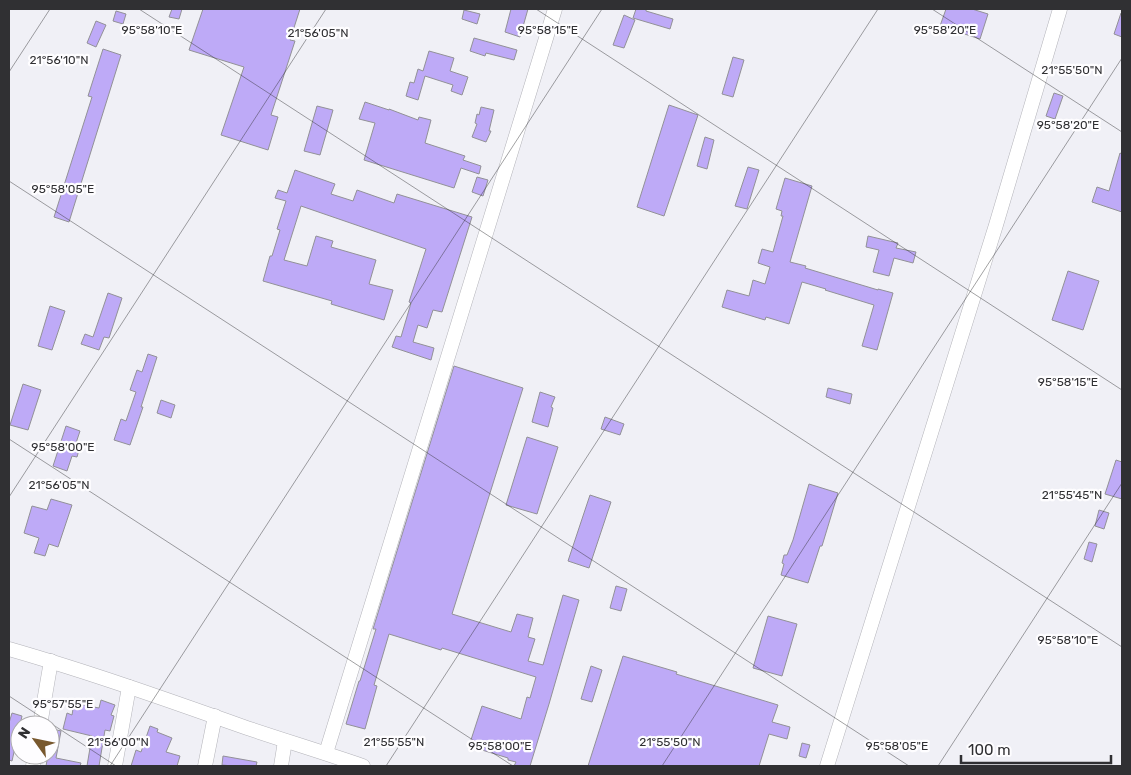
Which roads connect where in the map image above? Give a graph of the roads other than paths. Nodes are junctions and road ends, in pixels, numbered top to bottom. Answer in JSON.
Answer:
{"nodes":[{"id":1,"x":555,"y":9,"type":"edge"},
{"id":2,"x":1060,"y":9,"type":"edge"},
{"id":3,"x":9,"y":649,"type":"edge"},
{"id":4,"x":50,"y":661,"type":"junction"},
{"id":5,"x":129,"y":686,"type":"junction"},
{"id":6,"x":42,"y":715,"type":"edge"},
{"id":7,"x":215,"y":716,"type":"junction"},
{"id":8,"x":285,"y":741,"type":"junction"},
{"id":9,"x":326,"y":753,"type":"junction"},
{"id":10,"x":116,"y":766,"type":"edge"},
{"id":11,"x":205,"y":766,"type":"edge"},
{"id":12,"x":281,"y":766,"type":"edge"},
{"id":13,"x":363,"y":766,"type":"edge"},
{"id":14,"x":827,"y":766,"type":"edge"}],
"edges":[{"from":1,"to":9,"type":"street"},
{"from":2,"to":14,"type":"street"},
{"from":3,"to":4,"type":"street"},
{"from":4,"to":5,"type":"street"},
{"from":4,"to":6,"type":"street"},
{"from":5,"to":7,"type":"street"},
{"from":5,"to":10,"type":"street"},
{"from":7,"to":8,"type":"street"},
{"from":7,"to":11,"type":"street"},
{"from":8,"to":9,"type":"street"},
{"from":8,"to":12,"type":"street"},
{"from":9,"to":13,"type":"street"}]}
